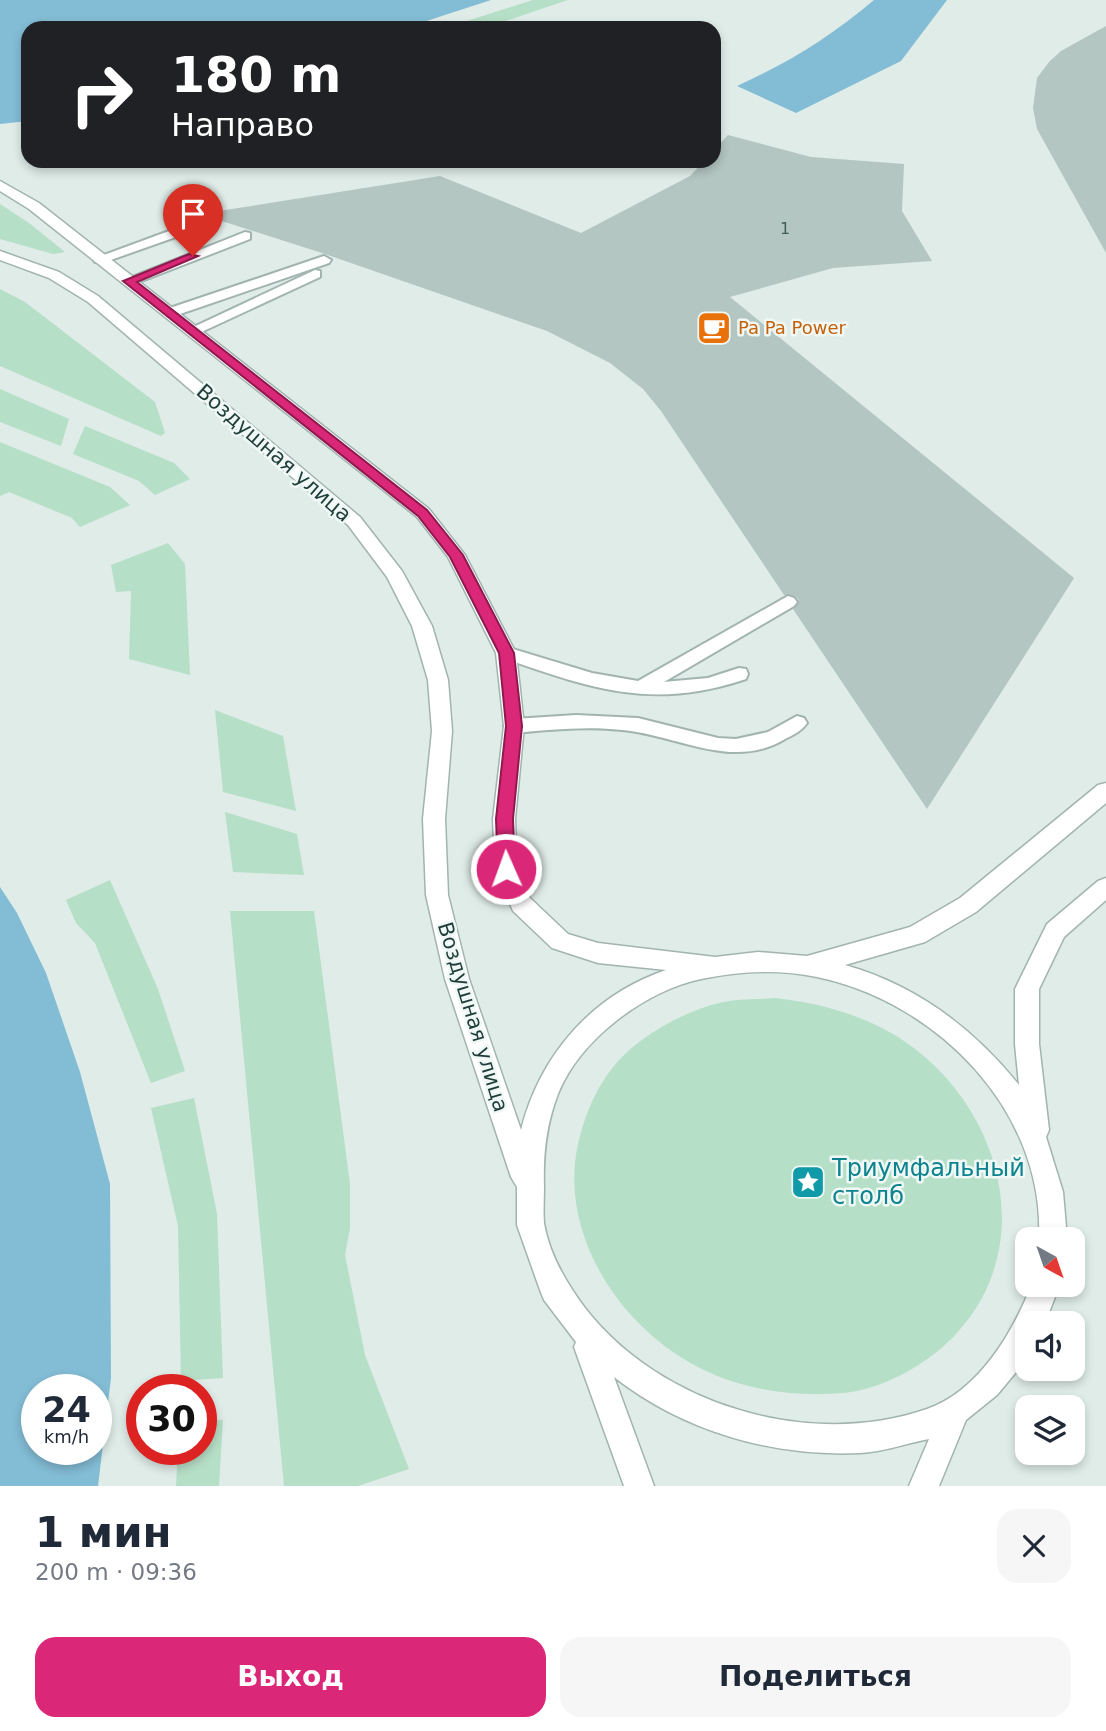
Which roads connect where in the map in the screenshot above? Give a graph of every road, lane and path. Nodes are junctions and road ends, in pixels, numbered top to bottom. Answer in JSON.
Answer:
{"nodes":[{"id":1,"x":0,"y":185,"type":"edge"},
{"id":2,"x":199,"y":224,"type":"dead end"},
{"id":3,"x":245,"y":236,"type":"dead end"},
{"id":4,"x":0,"y":255,"type":"edge"},
{"id":5,"x":100,"y":258,"type":"junction"},
{"id":6,"x":129,"y":281,"type":"junction"},
{"id":7,"x":169,"y":313,"type":"junction"},
{"id":8,"x":192,"y":331,"type":"junction"},
{"id":9,"x":789,"y":602,"type":"dead end"},
{"id":10,"x":506,"y":653,"type":"junction"},
{"id":11,"x":739,"y":674,"type":"dead end"},
{"id":12,"x":640,"y":688,"type":"junction"},
{"id":13,"x":797,"y":723,"type":"dead end"},
{"id":14,"x":514,"y":726,"type":"junction"},
{"id":15,"x":1106,"y":791,"type":"edge"},
{"id":16,"x":1106,"y":887,"type":"edge"},
{"id":17,"x":720,"y":965,"type":"junction"},
{"id":18,"x":807,"y":965,"type":"junction"},
{"id":19,"x":1038,"y":1146,"type":"junction"},
{"id":20,"x":526,"y":1182,"type":"junction"},
{"id":21,"x":1052,"y":1227,"type":"edge"},
{"id":22,"x":586,"y":1342,"type":"junction"},
{"id":23,"x":1015,"y":1353,"type":"edge"},
{"id":24,"x":955,"y":1411,"type":"junction"},
{"id":25,"x":639,"y":1486,"type":"edge"},
{"id":26,"x":924,"y":1486,"type":"edge"}],
"edges":[{"from":1,"to":5,"type":"street","name":"Воздушная улица"},
{"from":2,"to":5,"type":"lane"},
{"from":3,"to":6,"type":"lane"},
{"from":4,"to":20,"type":"street","name":"Воздушная улица"},
{"from":5,"to":6,"type":"street","name":"Воздушная улица"},
{"from":6,"to":7,"type":"street","name":"Воздушная улица"},
{"from":7,"to":8,"type":"street","name":"Воздушная улица"},
{"from":7,"to":8,"type":"lane"},
{"from":8,"to":10,"type":"street","name":"Воздушная улица"},
{"from":9,"to":12,"type":"lane"},
{"from":10,"to":12,"type":"lane"},
{"from":10,"to":14,"type":"street","name":"Воздушная улица"},
{"from":11,"to":12,"type":"lane"},
{"from":13,"to":14,"type":"lane"},
{"from":14,"to":17,"type":"street","name":"Воздушная улица"},
{"from":15,"to":18,"type":"street"},
{"from":16,"to":19,"type":"street"},
{"from":17,"to":18,"type":"street"},
{"from":17,"to":20,"type":"street"},
{"from":18,"to":19,"type":"street"},
{"from":19,"to":21,"type":"street"},
{"from":20,"to":22,"type":"street"},
{"from":22,"to":24,"type":"street"},
{"from":22,"to":25,"type":"street"},
{"from":23,"to":24,"type":"street"},
{"from":24,"to":26,"type":"street"}]}
